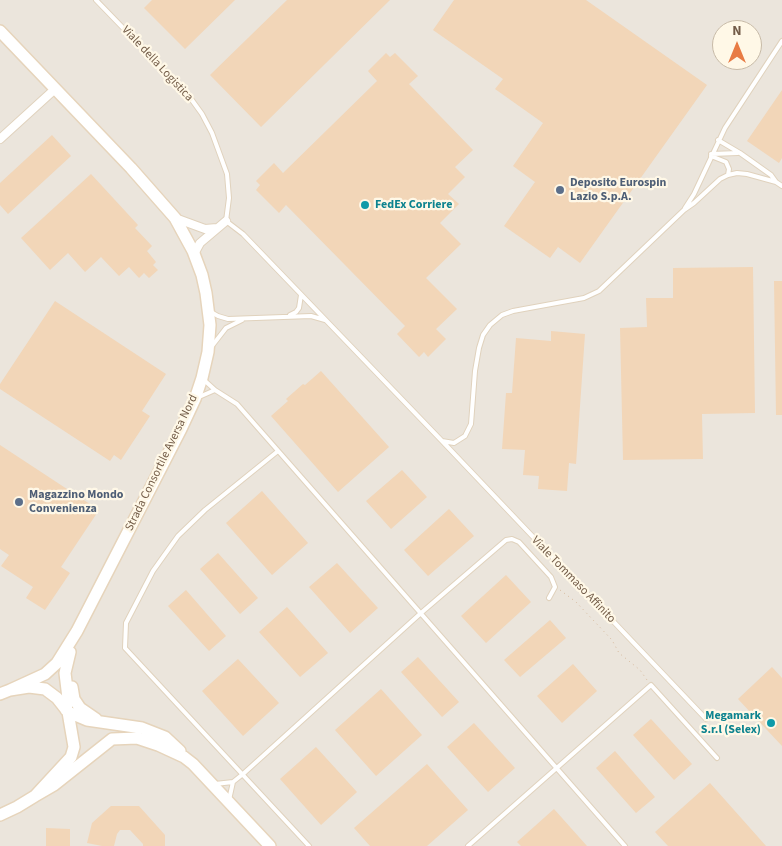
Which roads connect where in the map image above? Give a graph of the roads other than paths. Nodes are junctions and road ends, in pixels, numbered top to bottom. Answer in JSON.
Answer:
{"nodes":[{"id":1,"x":96,"y":0,"type":"edge"},
{"id":2,"x":0,"y":31,"type":"edge"},
{"id":3,"x":782,"y":42,"type":"edge"},
{"id":4,"x":56,"y":89,"type":"junction"},
{"id":5,"x":0,"y":139,"type":"edge"},
{"id":6,"x":718,"y":140,"type":"junction"},
{"id":7,"x":740,"y":153,"type":"junction"},
{"id":8,"x":711,"y":155,"type":"junction"},
{"id":9,"x":728,"y":175,"type":"junction"},
{"id":10,"x":776,"y":182,"type":"junction"},
{"id":11,"x":782,"y":185,"type":"edge"},
{"id":12,"x":684,"y":210,"type":"junction"},
{"id":13,"x":175,"y":218,"type":"junction"},
{"id":14,"x":226,"y":221,"type":"junction"},
{"id":15,"x":217,"y":228,"type":"junction"},
{"id":16,"x":194,"y":254,"type":"junction"},
{"id":17,"x":301,"y":294,"type":"junction"},
{"id":18,"x":209,"y":311,"type":"junction"},
{"id":19,"x":288,"y":316,"type":"junction"},
{"id":20,"x":247,"y":319,"type":"junction"},
{"id":21,"x":327,"y":321,"type":"junction"},
{"id":22,"x":208,"y":352,"type":"junction"},
{"id":23,"x":202,"y":378,"type":"junction"},
{"id":24,"x":215,"y":390,"type":"junction"},
{"id":25,"x":195,"y":399,"type":"junction"},
{"id":26,"x":442,"y":441,"type":"junction"},
{"id":27,"x":278,"y":451,"type":"junction"},
{"id":28,"x":549,"y":598,"type":"dead end"},
{"id":29,"x":421,"y":613,"type":"junction"},
{"id":30,"x":77,"y":632,"type":"junction"},
{"id":31,"x":67,"y":660,"type":"junction"},
{"id":32,"x":5,"y":692,"type":"edge"},
{"id":33,"x":67,"y":711,"type":"junction"},
{"id":34,"x":706,"y":719,"type":"dead end"},
{"id":35,"x":102,"y":722,"type":"junction"},
{"id":36,"x":184,"y":757,"type":"junction"},
{"id":37,"x":717,"y":758,"type":"dead end"},
{"id":38,"x":556,"y":767,"type":"junction"},
{"id":39,"x":243,"y":774,"type":"junction"},
{"id":40,"x":233,"y":782,"type":"junction"},
{"id":41,"x":212,"y":784,"type":"junction"},
{"id":42,"x":35,"y":796,"type":"junction"},
{"id":43,"x":229,"y":802,"type":"junction"},
{"id":44,"x":0,"y":815,"type":"edge"},
{"id":45,"x":270,"y":846,"type":"edge"},
{"id":46,"x":309,"y":846,"type":"edge"},
{"id":47,"x":468,"y":846,"type":"edge"},
{"id":48,"x":625,"y":846,"type":"edge"}],
"edges":[{"from":1,"to":14,"type":"lane","name":"Viale della Logistica"},
{"from":2,"to":4,"type":"street","name":"Strada Consortile Aversa Nord"},
{"from":3,"to":6,"type":"lane"},
{"from":4,"to":5,"type":"street"},
{"from":4,"to":13,"type":"street","name":"Strada Consortile Aversa Nord"},
{"from":6,"to":7,"type":"lane"},
{"from":6,"to":8,"type":"lane"},
{"from":7,"to":8,"type":"lane"},
{"from":7,"to":10,"type":"lane"},
{"from":8,"to":9,"type":"lane"},
{"from":8,"to":12,"type":"lane"},
{"from":9,"to":10,"type":"lane"},
{"from":9,"to":12,"type":"lane"},
{"from":10,"to":11,"type":"lane"},
{"from":12,"to":26,"type":"lane"},
{"from":13,"to":15,"type":"street"},
{"from":13,"to":16,"type":"street","name":"Strada Consortile Aversa Nord"},
{"from":14,"to":15,"type":"street"},
{"from":14,"to":17,"type":"lane","name":"Viale Tommaso Affinito"},
{"from":15,"to":16,"type":"street"},
{"from":16,"to":18,"type":"street","name":"Strada Consortile Aversa Nord"},
{"from":17,"to":19,"type":"lane"},
{"from":17,"to":21,"type":"lane","name":"Viale Tommaso Affinito"},
{"from":18,"to":20,"type":"lane"},
{"from":18,"to":22,"type":"street","name":"Strada Consortile Aversa Nord"},
{"from":19,"to":20,"type":"lane"},
{"from":19,"to":21,"type":"lane"},
{"from":20,"to":22,"type":"lane"},
{"from":21,"to":26,"type":"lane","name":"Viale Tommaso Affinito"},
{"from":22,"to":23,"type":"street","name":"Strada Consortile Aversa Nord"},
{"from":23,"to":24,"type":"lane"},
{"from":23,"to":25,"type":"street","name":"Strada Consortile Aversa Nord"},
{"from":24,"to":25,"type":"lane"},
{"from":24,"to":27,"type":"lane"},
{"from":25,"to":30,"type":"street","name":"Strada Consortile Aversa Nord"},
{"from":26,"to":34,"type":"lane","name":"Viale Tommaso Affinito"},
{"from":27,"to":29,"type":"lane"},
{"from":27,"to":39,"type":"lane"},
{"from":28,"to":29,"type":"lane"},
{"from":29,"to":38,"type":"lane"},
{"from":29,"to":39,"type":"lane"},
{"from":30,"to":31,"type":"street","name":"Strada Consortile Aversa Nord"},
{"from":30,"to":32,"type":"street","name":"Strada Consortile Aversa Nord"},
{"from":31,"to":33,"type":"street","name":"Strada Consortile Aversa Nord"},
{"from":31,"to":35,"type":"street","name":"Strada Consortile Aversa Nord"},
{"from":32,"to":33,"type":"street"},
{"from":33,"to":35,"type":"street","name":"Strada Consortile Aversa Nord"},
{"from":33,"to":42,"type":"street"},
{"from":35,"to":36,"type":"street","name":"Strada Consortile Aversa Nord"},
{"from":36,"to":41,"type":"street","name":"Strada Consortile Aversa Nord"},
{"from":36,"to":42,"type":"street","name":"Strada Consortile Aversa Nord"},
{"from":37,"to":38,"type":"lane"},
{"from":38,"to":47,"type":"lane"},
{"from":38,"to":48,"type":"lane"},
{"from":39,"to":40,"type":"lane"},
{"from":39,"to":46,"type":"lane"},
{"from":40,"to":41,"type":"lane"},
{"from":40,"to":43,"type":"lane"},
{"from":41,"to":43,"type":"street","name":"Strada Consortile Aversa Nord"},
{"from":42,"to":44,"type":"street","name":"Strada Consortile Aversa Nord"},
{"from":43,"to":45,"type":"street","name":"Strada Consortile Aversa Nord"}]}
